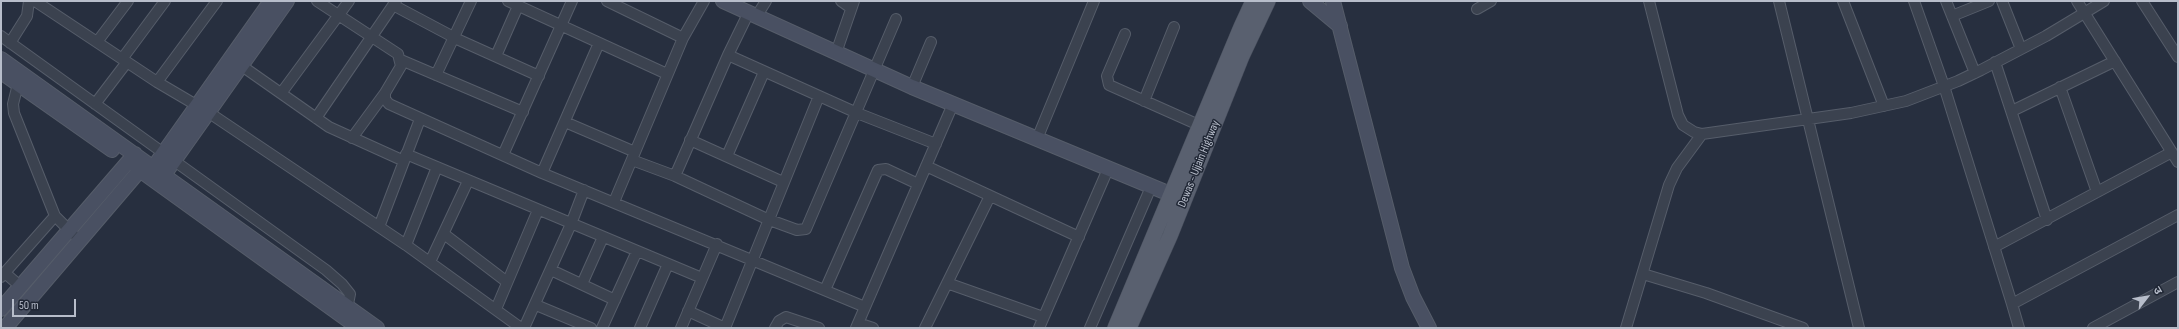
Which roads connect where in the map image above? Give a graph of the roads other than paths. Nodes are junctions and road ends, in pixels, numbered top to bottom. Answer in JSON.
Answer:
{"nodes":[{"id":1,"x":28,"y":1,"type":"edge"},
{"id":2,"x":35,"y":1,"type":"edge"},
{"id":3,"x":165,"y":1,"type":"edge"},
{"id":4,"x":217,"y":1,"type":"edge"},
{"id":5,"x":271,"y":1,"type":"edge"},
{"id":6,"x":288,"y":1,"type":"edge"},
{"id":7,"x":317,"y":1,"type":"edge"},
{"id":8,"x":349,"y":1,"type":"edge"},
{"id":9,"x":471,"y":1,"type":"edge"},
{"id":10,"x":508,"y":1,"type":"edge"},
{"id":11,"x":572,"y":1,"type":"edge"},
{"id":12,"x":607,"y":1,"type":"edge"},
{"id":13,"x":704,"y":1,"type":"edge"},
{"id":14,"x":722,"y":1,"type":"edge"},
{"id":15,"x":766,"y":1,"type":"edge"},
{"id":16,"x":841,"y":1,"type":"edge"},
{"id":17,"x":1094,"y":1,"type":"edge"},
{"id":18,"x":1253,"y":1,"type":"edge"},
{"id":19,"x":1268,"y":1,"type":"edge"},
{"id":20,"x":1310,"y":1,"type":"edge"},
{"id":21,"x":1333,"y":1,"type":"edge"},
{"id":22,"x":1491,"y":1,"type":"edge"},
{"id":23,"x":1649,"y":1,"type":"edge"},
{"id":24,"x":1779,"y":1,"type":"edge"},
{"id":25,"x":1843,"y":1,"type":"edge"},
{"id":26,"x":1914,"y":1,"type":"edge"},
{"id":27,"x":1946,"y":1,"type":"edge"},
{"id":28,"x":1989,"y":1,"type":"edge"},
{"id":29,"x":2002,"y":1,"type":"edge"},
{"id":30,"x":2077,"y":1,"type":"edge"},
{"id":31,"x":2104,"y":1,"type":"edge"},
{"id":32,"x":2142,"y":1,"type":"edge"},
{"id":33,"x":123,"y":3,"type":"edge"},
{"id":34,"x":395,"y":3,"type":"edge"},
{"id":35,"x":852,"y":4,"type":"edge"},
{"id":36,"x":518,"y":6,"type":"junction"},
{"id":37,"x":1477,"y":9,"type":"dead end"},
{"id":38,"x":2085,"y":13,"type":"junction"},
{"id":39,"x":752,"y":15,"type":"junction"},
{"id":40,"x":339,"y":16,"type":"junction"},
{"id":41,"x":1952,"y":16,"type":"junction"},
{"id":42,"x":896,"y":19,"type":"dead end"},
{"id":43,"x":561,"y":26,"type":"junction"},
{"id":44,"x":1340,"y":26,"type":"junction"},
{"id":45,"x":1174,"y":27,"type":"dead end"},
{"id":46,"x":1125,"y":34,"type":"dead end"},
{"id":47,"x":371,"y":36,"type":"junction"},
{"id":48,"x":454,"y":38,"type":"junction"},
{"id":49,"x":683,"y":38,"type":"junction"},
{"id":50,"x":5,"y":39,"type":"edge"},
{"id":51,"x":98,"y":42,"type":"junction"},
{"id":52,"x":931,"y":42,"type":"dead end"},
{"id":53,"x":599,"y":43,"type":"junction"},
{"id":54,"x":2021,"y":49,"type":"junction"},
{"id":55,"x":836,"y":52,"type":"junction"},
{"id":56,"x":728,"y":55,"type":"junction"},
{"id":57,"x":496,"y":56,"type":"junction"},
{"id":58,"x":2178,"y":57,"type":"edge"},
{"id":59,"x":1,"y":59,"type":"edge"},
{"id":60,"x":124,"y":60,"type":"junction"},
{"id":61,"x":401,"y":60,"type":"junction"},
{"id":62,"x":2115,"y":60,"type":"junction"},
{"id":63,"x":1995,"y":62,"type":"junction"},
{"id":64,"x":242,"y":66,"type":"junction"},
{"id":65,"x":876,"y":70,"type":"junction"},
{"id":66,"x":1,"y":72,"type":"edge"},
{"id":67,"x":764,"y":72,"type":"junction"},
{"id":68,"x":1975,"y":73,"type":"junction"},
{"id":69,"x":667,"y":74,"type":"junction"},
{"id":70,"x":436,"y":75,"type":"junction"},
{"id":71,"x":539,"y":76,"type":"junction"},
{"id":72,"x":157,"y":82,"type":"junction"},
{"id":73,"x":18,"y":84,"type":"junction"},
{"id":74,"x":1944,"y":86,"type":"junction"},
{"id":75,"x":912,"y":87,"type":"junction"},
{"id":76,"x":2060,"y":87,"type":"junction"},
{"id":77,"x":282,"y":92,"type":"junction"},
{"id":78,"x":384,"y":93,"type":"junction"},
{"id":79,"x":819,"y":96,"type":"junction"},
{"id":80,"x":1144,"y":102,"type":"junction"},
{"id":81,"x":95,"y":104,"type":"junction"},
{"id":82,"x":953,"y":104,"type":"junction"},
{"id":83,"x":1884,"y":106,"type":"junction"},
{"id":84,"x":202,"y":109,"type":"junction"},
{"id":85,"x":2012,"y":111,"type":"junction"},
{"id":86,"x":523,"y":112,"type":"junction"},
{"id":87,"x":857,"y":113,"type":"junction"},
{"id":88,"x":316,"y":118,"type":"junction"},
{"id":89,"x":420,"y":119,"type":"junction"},
{"id":90,"x":1808,"y":120,"type":"junction"},
{"id":91,"x":564,"y":122,"type":"junction"},
{"id":92,"x":1201,"y":126,"type":"junction"},
{"id":93,"x":1702,"y":134,"type":"junction"},
{"id":94,"x":352,"y":138,"type":"junction"},
{"id":95,"x":1037,"y":139,"type":"junction"},
{"id":96,"x":690,"y":140,"type":"junction"},
{"id":97,"x":936,"y":144,"type":"junction"},
{"id":98,"x":2172,"y":152,"type":"junction"},
{"id":99,"x":503,"y":155,"type":"junction"},
{"id":100,"x":634,"y":156,"type":"junction"},
{"id":101,"x":727,"y":156,"type":"junction"},
{"id":102,"x":170,"y":157,"type":"junction"},
{"id":103,"x":405,"y":158,"type":"junction"},
{"id":104,"x":2178,"y":162,"type":"edge"},
{"id":105,"x":926,"y":166,"type":"junction"},
{"id":106,"x":437,"y":167,"type":"junction"},
{"id":107,"x":147,"y":169,"type":"junction"},
{"id":108,"x":1108,"y":169,"type":"junction"},
{"id":109,"x":542,"y":173,"type":"junction"},
{"id":110,"x":675,"y":176,"type":"junction"},
{"id":111,"x":468,"y":181,"type":"junction"},
{"id":112,"x":783,"y":182,"type":"junction"},
{"id":113,"x":918,"y":184,"type":"junction"},
{"id":114,"x":1151,"y":187,"type":"junction"},
{"id":115,"x":584,"y":190,"type":"junction"},
{"id":116,"x":2097,"y":192,"type":"junction"},
{"id":117,"x":990,"y":196,"type":"junction"},
{"id":118,"x":1178,"y":197,"type":"junction"},
{"id":119,"x":614,"y":202,"type":"junction"},
{"id":120,"x":538,"y":210,"type":"junction"},
{"id":121,"x":2178,"y":215,"type":"edge"},
{"id":122,"x":55,"y":216,"type":"junction"},
{"id":123,"x":767,"y":219,"type":"junction"},
{"id":124,"x":2047,"y":220,"type":"junction"},
{"id":125,"x":571,"y":224,"type":"junction"},
{"id":126,"x":379,"y":227,"type":"junction"},
{"id":127,"x":444,"y":234,"type":"junction"},
{"id":128,"x":74,"y":235,"type":"junction"},
{"id":129,"x":603,"y":237,"type":"junction"},
{"id":130,"x":1078,"y":237,"type":"junction"},
{"id":131,"x":717,"y":244,"type":"junction"},
{"id":132,"x":406,"y":245,"type":"junction"},
{"id":133,"x":1994,"y":247,"type":"junction"},
{"id":134,"x":637,"y":251,"type":"junction"},
{"id":135,"x":753,"y":259,"type":"junction"},
{"id":136,"x":430,"y":262,"type":"junction"},
{"id":137,"x":668,"y":264,"type":"junction"},
{"id":138,"x":551,"y":270,"type":"junction"},
{"id":139,"x":1643,"y":274,"type":"junction"},
{"id":140,"x":3,"y":275,"type":"edge"},
{"id":141,"x":702,"y":278,"type":"junction"},
{"id":142,"x":507,"y":282,"type":"junction"},
{"id":143,"x":2178,"y":282,"type":"edge"},
{"id":144,"x":947,"y":283,"type":"junction"},
{"id":145,"x":582,"y":284,"type":"junction"},
{"id":146,"x":20,"y":286,"type":"junction"},
{"id":147,"x":825,"y":290,"type":"junction"},
{"id":148,"x":615,"y":300,"type":"junction"},
{"id":149,"x":2012,"y":304,"type":"junction"},
{"id":150,"x":536,"y":305,"type":"junction"},
{"id":151,"x":865,"y":307,"type":"junction"},
{"id":152,"x":1,"y":309,"type":"edge"},
{"id":153,"x":496,"y":309,"type":"junction"},
{"id":154,"x":688,"y":311,"type":"junction"},
{"id":155,"x":1043,"y":317,"type":"junction"},
{"id":156,"x":357,"y":320,"type":"edge"},
{"id":157,"x":857,"y":326,"type":"edge"},
{"id":158,"x":5,"y":328,"type":"edge"},
{"id":159,"x":521,"y":328,"type":"edge"},
{"id":160,"x":524,"y":328,"type":"edge"},
{"id":161,"x":591,"y":328,"type":"edge"},
{"id":162,"x":602,"y":328,"type":"edge"},
{"id":163,"x":640,"y":328,"type":"edge"},
{"id":164,"x":681,"y":328,"type":"edge"},
{"id":165,"x":725,"y":328,"type":"edge"},
{"id":166,"x":775,"y":328,"type":"edge"},
{"id":167,"x":817,"y":328,"type":"edge"},
{"id":168,"x":873,"y":328,"type":"edge"},
{"id":169,"x":925,"y":328,"type":"edge"},
{"id":170,"x":1039,"y":328,"type":"edge"},
{"id":171,"x":1090,"y":328,"type":"edge"},
{"id":172,"x":1115,"y":328,"type":"edge"},
{"id":173,"x":1129,"y":328,"type":"edge"},
{"id":174,"x":1429,"y":328,"type":"edge"},
{"id":175,"x":1626,"y":328,"type":"edge"},
{"id":176,"x":1803,"y":328,"type":"edge"},
{"id":177,"x":1859,"y":328,"type":"edge"},
{"id":178,"x":2019,"y":328,"type":"edge"},
{"id":179,"x":2093,"y":328,"type":"edge"}],
"edges":[{"from":1,"to":50,"type":"street"},
{"from":2,"to":51,"type":"street"},
{"from":3,"to":60,"type":"street"},
{"from":4,"to":72,"type":"street"},
{"from":5,"to":84,"type":"street"},
{"from":6,"to":64,"type":"street"},
{"from":7,"to":40,"type":"street"},
{"from":8,"to":40,"type":"street"},
{"from":9,"to":48,"type":"street"},
{"from":10,"to":36,"type":"street"},
{"from":11,"to":43,"type":"street"},
{"from":12,"to":49,"type":"street"},
{"from":13,"to":49,"type":"street"},
{"from":14,"to":39,"type":"street"},
{"from":15,"to":39,"type":"street"},
{"from":16,"to":35,"type":"street"},
{"from":17,"to":95,"type":"street"},
{"from":18,"to":92,"type":"main road","name":"Dewas - Ujjain Highway"},
{"from":19,"to":118,"type":"main road","name":"Dewas - Ujjain Highway"},
{"from":20,"to":44,"type":"street"},
{"from":21,"to":44,"type":"street"},
{"from":22,"to":37,"type":"street"},
{"from":23,"to":93,"type":"street"},
{"from":24,"to":90,"type":"street"},
{"from":25,"to":83,"type":"street"},
{"from":26,"to":74,"type":"street"},
{"from":27,"to":41,"type":"street"},
{"from":28,"to":41,"type":"street"},
{"from":29,"to":54,"type":"street"},
{"from":30,"to":38,"type":"street"},
{"from":31,"to":38,"type":"street"},
{"from":32,"to":58,"type":"street"},
{"from":33,"to":51,"type":"street"},
{"from":34,"to":47,"type":"street"},
{"from":34,"to":48,"type":"street"},
{"from":35,"to":55,"type":"street"},
{"from":36,"to":43,"type":"street"},
{"from":36,"to":57,"type":"street"},
{"from":38,"to":54,"type":"street"},
{"from":38,"to":62,"type":"street"},
{"from":39,"to":55,"type":"street"},
{"from":39,"to":56,"type":"street"},
{"from":40,"to":47,"type":"street"},
{"from":40,"to":77,"type":"street"},
{"from":41,"to":68,"type":"street"},
{"from":42,"to":65,"type":"street"},
{"from":43,"to":53,"type":"street"},
{"from":43,"to":71,"type":"street"},
{"from":44,"to":174,"type":"street"},
{"from":45,"to":80,"type":"street"},
{"from":46,"to":80,"type":"street"},
{"from":47,"to":61,"type":"street"},
{"from":47,"to":88,"type":"street"},
{"from":48,"to":57,"type":"street"},
{"from":48,"to":70,"type":"street"},
{"from":49,"to":69,"type":"street"},
{"from":50,"to":81,"type":"street"},
{"from":51,"to":60,"type":"street"},
{"from":52,"to":75,"type":"street"},
{"from":53,"to":69,"type":"street"},
{"from":53,"to":91,"type":"street"},
{"from":54,"to":63,"type":"street"},
{"from":55,"to":65,"type":"street"},
{"from":56,"to":67,"type":"street"},
{"from":56,"to":96,"type":"street"},
{"from":57,"to":71,"type":"street"},
{"from":59,"to":107,"type":"street"},
{"from":60,"to":72,"type":"street"},
{"from":60,"to":81,"type":"street"},
{"from":61,"to":70,"type":"street"},
{"from":61,"to":78,"type":"street"},
{"from":62,"to":76,"type":"street"},
{"from":62,"to":98,"type":"street"},
{"from":63,"to":68,"type":"street"},
{"from":63,"to":85,"type":"street"},
{"from":64,"to":77,"type":"street"},
{"from":64,"to":84,"type":"street"},
{"from":65,"to":75,"type":"street"},
{"from":65,"to":87,"type":"street"},
{"from":66,"to":73,"type":"street"},
{"from":67,"to":79,"type":"street"},
{"from":67,"to":101,"type":"street"},
{"from":68,"to":74,"type":"street"},
{"from":69,"to":100,"type":"street"},
{"from":70,"to":86,"type":"street"},
{"from":71,"to":86,"type":"street"},
{"from":72,"to":84,"type":"street"},
{"from":73,"to":107,"type":"street"},
{"from":73,"to":122,"type":"street"},
{"from":74,"to":83,"type":"street"},
{"from":74,"to":133,"type":"street"},
{"from":75,"to":82,"type":"street"},
{"from":76,"to":85,"type":"street"},
{"from":76,"to":116,"type":"street"},
{"from":77,"to":88,"type":"street"},
{"from":78,"to":89,"type":"street"},
{"from":78,"to":94,"type":"street"},
{"from":79,"to":87,"type":"street"},
{"from":79,"to":112,"type":"street"},
{"from":80,"to":92,"type":"street"},
{"from":81,"to":102,"type":"street"},
{"from":82,"to":95,"type":"street"},
{"from":82,"to":97,"type":"street"},
{"from":83,"to":90,"type":"street"},
{"from":84,"to":102,"type":"street"},
{"from":84,"to":126,"type":"street"},
{"from":85,"to":124,"type":"street"},
{"from":86,"to":99,"type":"street"},
{"from":87,"to":97,"type":"street"},
{"from":87,"to":123,"type":"street"},
{"from":88,"to":94,"type":"street"},
{"from":89,"to":99,"type":"street"},
{"from":89,"to":103,"type":"street"},
{"from":90,"to":93,"type":"street"},
{"from":90,"to":177,"type":"street"},
{"from":91,"to":100,"type":"street"},
{"from":91,"to":109,"type":"street"},
{"from":92,"to":118,"type":"main road","name":"Dewas - Ujjain Highway"},
{"from":93,"to":139,"type":"street"},
{"from":94,"to":103,"type":"street"},
{"from":95,"to":108,"type":"street"},
{"from":96,"to":101,"type":"street"},
{"from":96,"to":110,"type":"street"},
{"from":97,"to":105,"type":"street"},
{"from":98,"to":104,"type":"street"},
{"from":98,"to":116,"type":"street"},
{"from":99,"to":109,"type":"street"},
{"from":100,"to":110,"type":"street"},
{"from":100,"to":119,"type":"street"},
{"from":101,"to":112,"type":"street"},
{"from":102,"to":107,"type":"street"},
{"from":102,"to":156,"type":"street"},
{"from":103,"to":106,"type":"street"},
{"from":103,"to":126,"type":"street"},
{"from":105,"to":113,"type":"street"},
{"from":105,"to":117,"type":"street"},
{"from":106,"to":111,"type":"street"},
{"from":106,"to":132,"type":"street"},
{"from":107,"to":128,"type":"street"},
{"from":107,"to":156,"type":"street"},
{"from":108,"to":114,"type":"street"},
{"from":108,"to":130,"type":"street"},
{"from":109,"to":115,"type":"street"},
{"from":110,"to":123,"type":"street"},
{"from":111,"to":120,"type":"street"},
{"from":111,"to":127,"type":"street"},
{"from":112,"to":123,"type":"street"},
{"from":113,"to":147,"type":"street"},
{"from":113,"to":151,"type":"street"},
{"from":114,"to":118,"type":"street"},
{"from":114,"to":171,"type":"street"},
{"from":115,"to":119,"type":"street"},
{"from":115,"to":125,"type":"street"},
{"from":116,"to":124,"type":"street"},
{"from":117,"to":130,"type":"street"},
{"from":117,"to":144,"type":"street"},
{"from":118,"to":172,"type":"main road","name":"Dewas - Ujjain Highway"},
{"from":118,"to":173,"type":"main road","name":"Dewas - Ujjain Highway"},
{"from":119,"to":131,"type":"street"},
{"from":120,"to":125,"type":"street"},
{"from":120,"to":142,"type":"street"},
{"from":121,"to":149,"type":"street"},
{"from":122,"to":128,"type":"street"},
{"from":122,"to":140,"type":"street"},
{"from":123,"to":135,"type":"street"},
{"from":124,"to":133,"type":"street"},
{"from":125,"to":129,"type":"street"},
{"from":125,"to":138,"type":"street"},
{"from":126,"to":132,"type":"street"},
{"from":127,"to":136,"type":"street"},
{"from":127,"to":142,"type":"street"},
{"from":128,"to":146,"type":"street"},
{"from":128,"to":158,"type":"street"},
{"from":129,"to":134,"type":"street"},
{"from":129,"to":145,"type":"street"},
{"from":130,"to":155,"type":"street"},
{"from":131,"to":135,"type":"street"},
{"from":131,"to":141,"type":"street"},
{"from":132,"to":136,"type":"street"},
{"from":133,"to":149,"type":"street"},
{"from":134,"to":137,"type":"street"},
{"from":134,"to":148,"type":"street"},
{"from":135,"to":147,"type":"street"},
{"from":135,"to":165,"type":"street"},
{"from":136,"to":153,"type":"street"},
{"from":137,"to":141,"type":"street"},
{"from":137,"to":163,"type":"street"},
{"from":138,"to":145,"type":"street"},
{"from":138,"to":150,"type":"street"},
{"from":139,"to":175,"type":"street"},
{"from":139,"to":176,"type":"street"},
{"from":140,"to":146,"type":"street"},
{"from":141,"to":154,"type":"street"},
{"from":142,"to":153,"type":"street"},
{"from":143,"to":179,"type":"street"},
{"from":144,"to":155,"type":"street"},
{"from":144,"to":169,"type":"street"},
{"from":145,"to":148,"type":"street"},
{"from":146,"to":152,"type":"street"},
{"from":147,"to":151,"type":"street"},
{"from":148,"to":162,"type":"street"},
{"from":149,"to":178,"type":"street"},
{"from":150,"to":160,"type":"street"},
{"from":150,"to":161,"type":"street"},
{"from":151,"to":157,"type":"street"},
{"from":153,"to":159,"type":"street"},
{"from":154,"to":164,"type":"street"},
{"from":154,"to":165,"type":"street"},
{"from":155,"to":170,"type":"street"},
{"from":157,"to":168,"type":"street"},
{"from":166,"to":167,"type":"street"}]}
